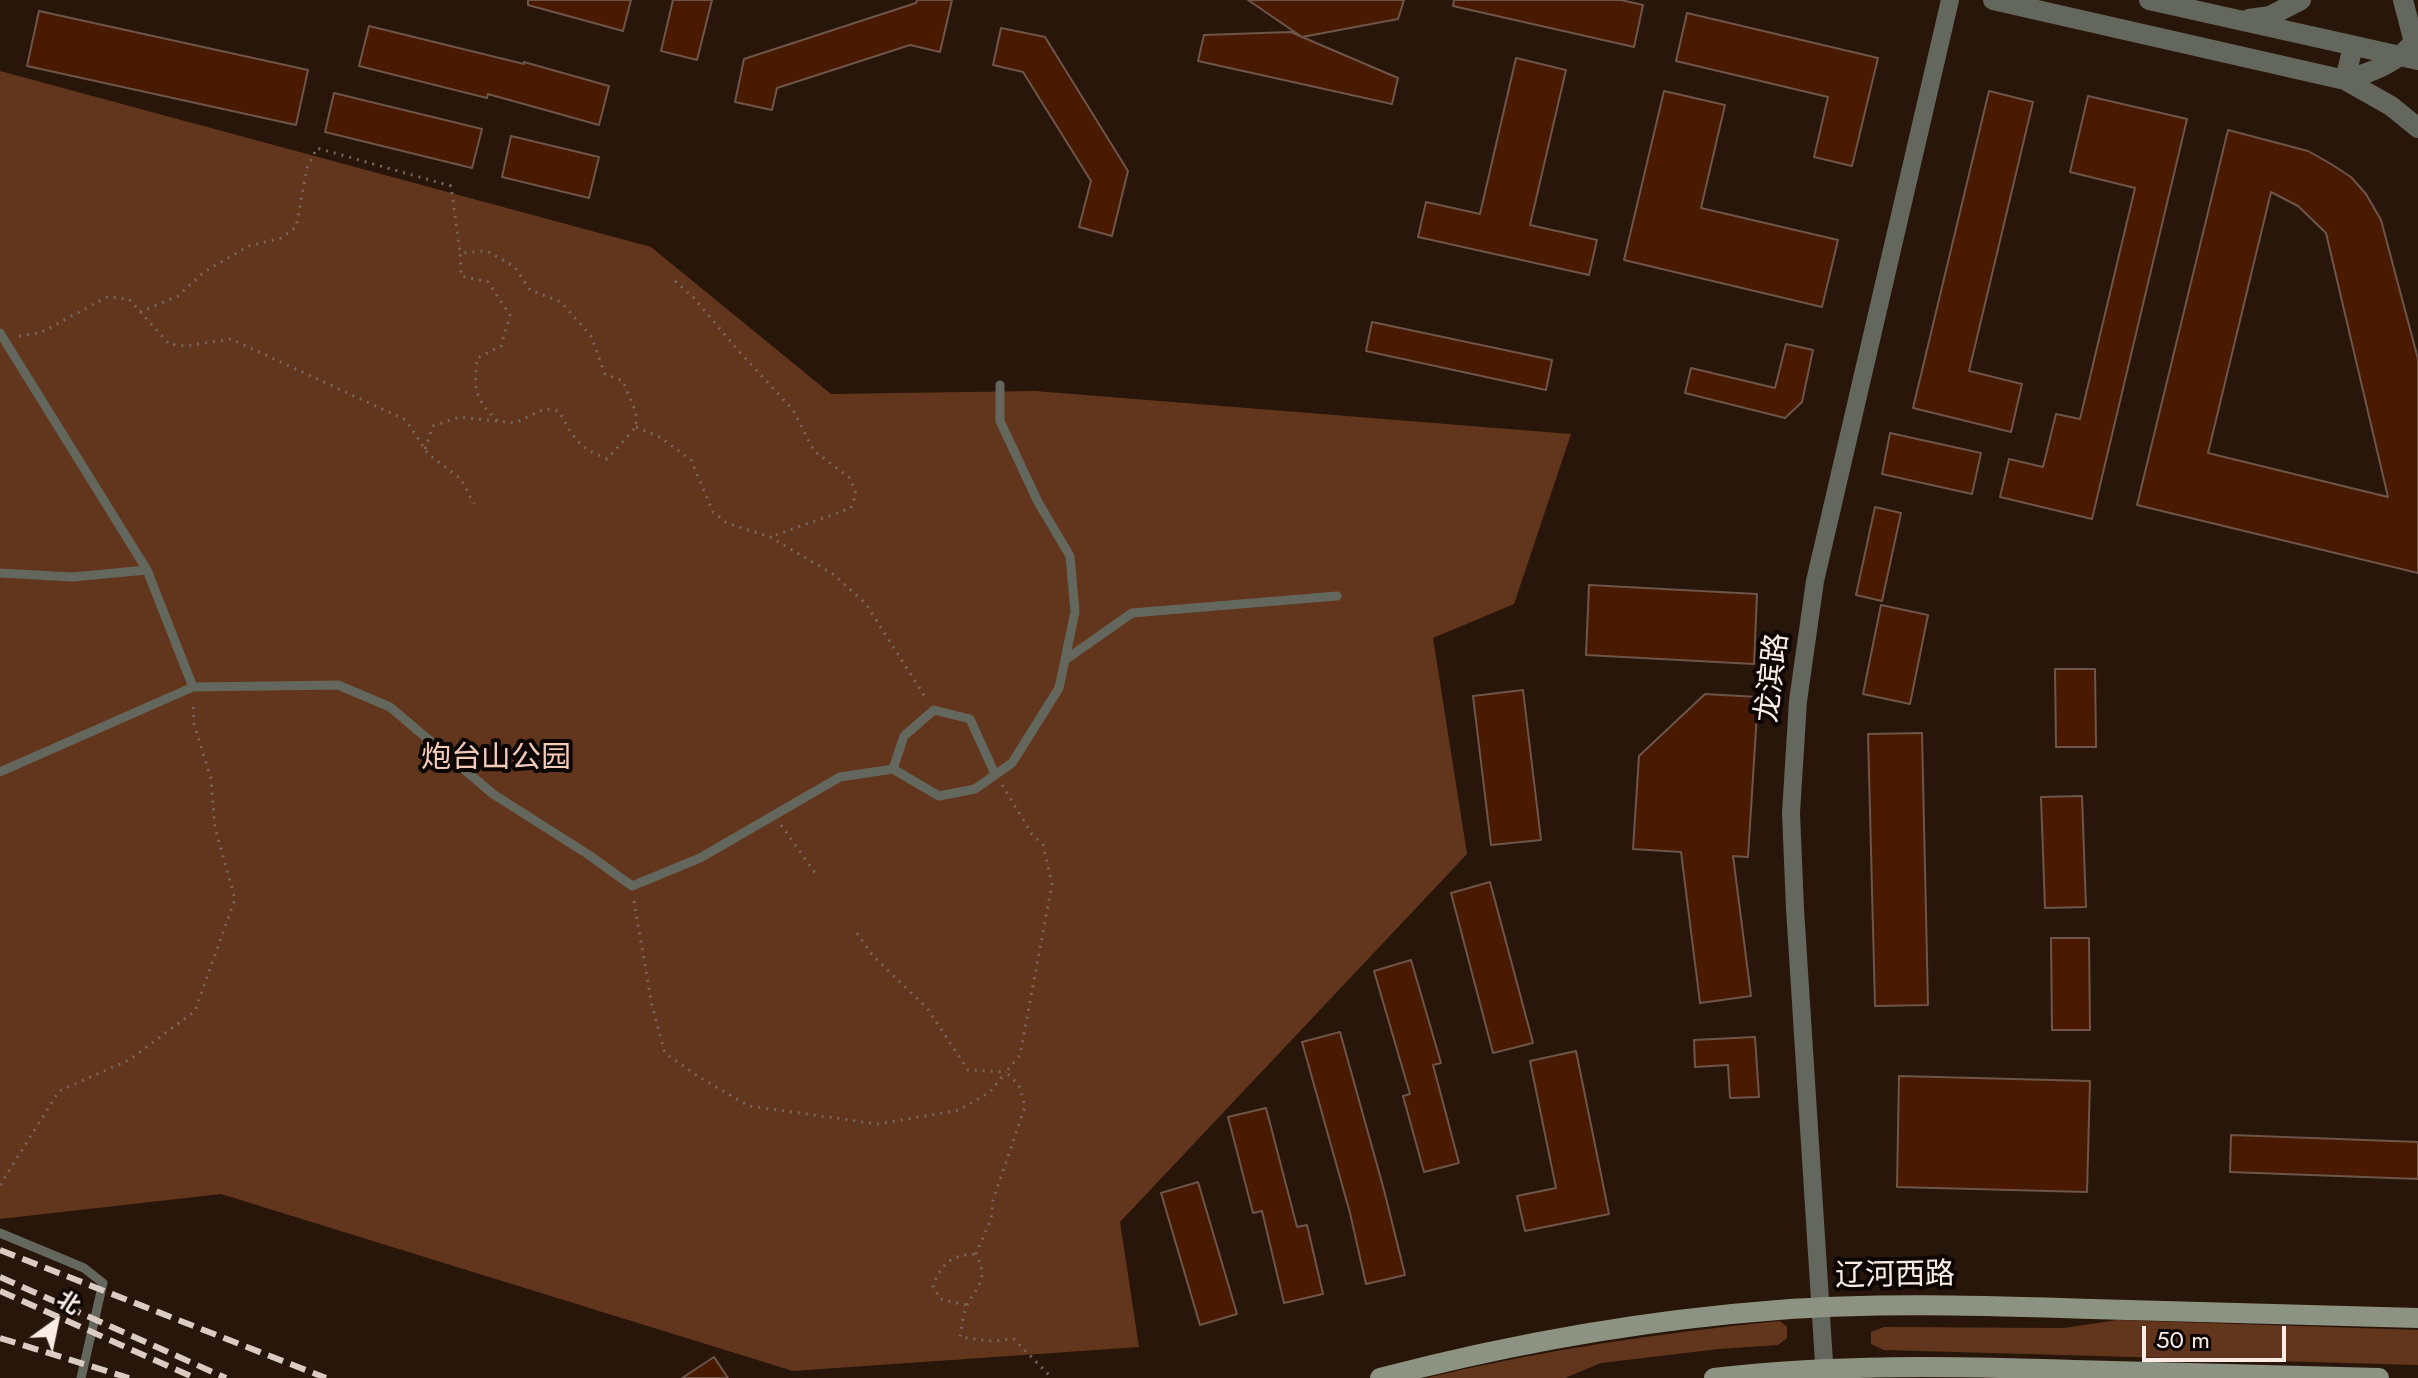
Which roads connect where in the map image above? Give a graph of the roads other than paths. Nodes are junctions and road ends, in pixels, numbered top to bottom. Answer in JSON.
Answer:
{"nodes":[{"id":1,"x":1950,"y":0,"type":"edge"},
{"id":2,"x":1993,"y":0,"type":"edge"},
{"id":3,"x":2149,"y":0,"type":"edge"},
{"id":4,"x":2301,"y":0,"type":"edge"},
{"id":5,"x":2403,"y":0,"type":"edge"},
{"id":6,"x":2238,"y":20,"type":"junction"},
{"id":7,"x":2353,"y":46,"type":"junction"},
{"id":8,"x":2413,"y":51,"type":"edge"},
{"id":9,"x":2345,"y":80,"type":"junction"},
{"id":10,"x":2418,"y":128,"type":"edge"},
{"id":11,"x":2,"y":335,"type":"edge"},
{"id":12,"x":1000,"y":385,"type":"dead end"},
{"id":13,"x":147,"y":570,"type":"junction"},
{"id":14,"x":0,"y":573,"type":"edge"},
{"id":15,"x":1337,"y":596,"type":"dead end"},
{"id":16,"x":1065,"y":660,"type":"junction"},
{"id":17,"x":193,"y":687,"type":"junction"},
{"id":18,"x":893,"y":769,"type":"junction"},
{"id":19,"x":0,"y":772,"type":"edge"},
{"id":20,"x":995,"y":774,"type":"junction"},
{"id":21,"x":0,"y":1233,"type":"edge"},
{"id":22,"x":1820,"y":1308,"type":"junction"},
{"id":23,"x":2418,"y":1318,"type":"edge"},
{"id":24,"x":1821,"y":1375,"type":"edge"},
{"id":25,"x":81,"y":1378,"type":"edge"},
{"id":26,"x":1380,"y":1378,"type":"edge"},
{"id":27,"x":1714,"y":1378,"type":"edge"},
{"id":28,"x":2379,"y":1378,"type":"edge"}],
"edges":[{"from":1,"to":22,"type":"street","name":"龙滨路"},
{"from":2,"to":9,"type":"street"},
{"from":3,"to":6,"type":"street"},
{"from":4,"to":6,"type":"street"},
{"from":5,"to":8,"type":"street"},
{"from":6,"to":7,"type":"street"},
{"from":7,"to":8,"type":"street"},
{"from":7,"to":9,"type":"street"},
{"from":8,"to":9,"type":"street"},
{"from":9,"to":10,"type":"street"},
{"from":11,"to":13,"type":"lane"},
{"from":12,"to":16,"type":"lane"},
{"from":13,"to":14,"type":"lane"},
{"from":13,"to":17,"type":"lane"},
{"from":15,"to":16,"type":"lane"},
{"from":16,"to":20,"type":"lane"},
{"from":17,"to":18,"type":"lane"},
{"from":17,"to":19,"type":"lane"},
{"from":18,"to":20,"type":"lane"},
{"from":18,"to":20,"type":"lane"},
{"from":21,"to":25,"type":"lane"},
{"from":22,"to":23,"type":"main road","name":"辽河西路"},
{"from":22,"to":24,"type":"street","name":"龙滨路"},
{"from":22,"to":26,"type":"main road","name":"辽河西路"},
{"from":24,"to":27,"type":"main road"},
{"from":24,"to":28,"type":"main road"}]}
